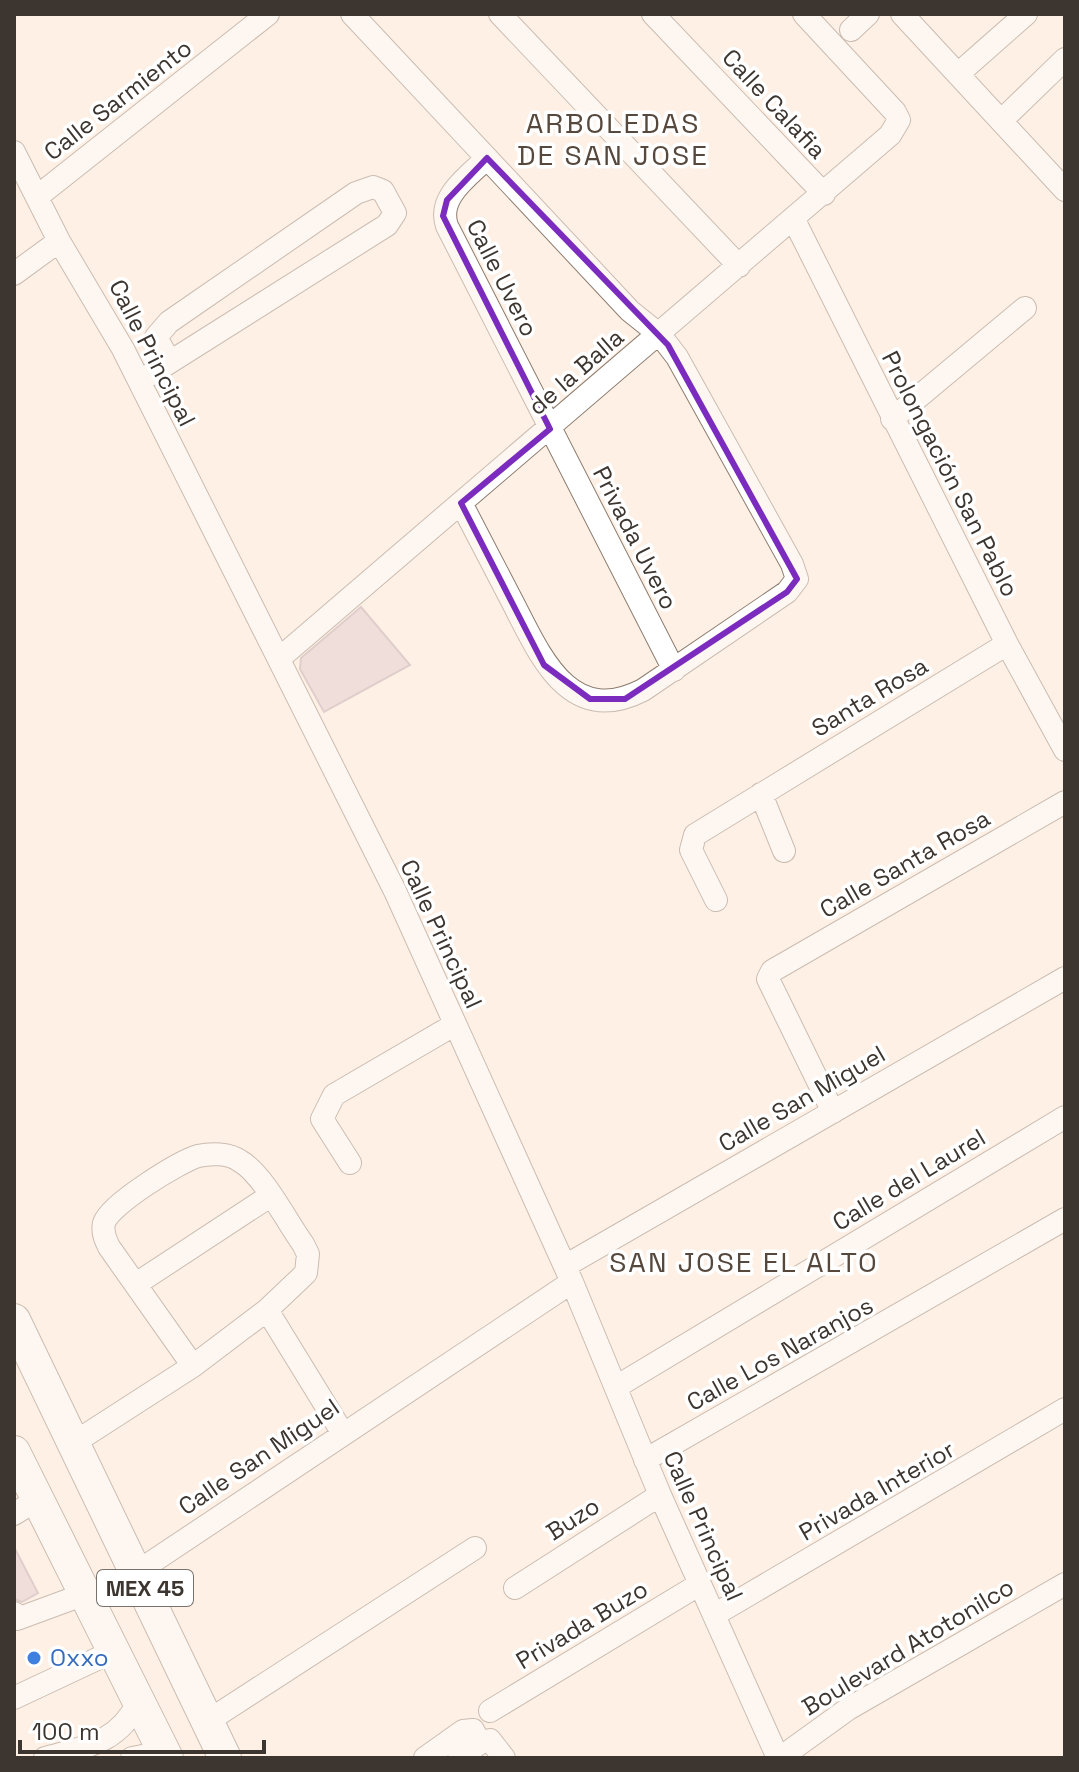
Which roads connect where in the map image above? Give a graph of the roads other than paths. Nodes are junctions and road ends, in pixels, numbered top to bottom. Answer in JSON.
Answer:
{"nodes":[{"id":1,"x":268,"y":14,"type":"edge"},
{"id":2,"x":352,"y":14,"type":"edge"},
{"id":3,"x":500,"y":14,"type":"edge"},
{"id":4,"x":653,"y":14,"type":"edge"},
{"id":5,"x":804,"y":14,"type":"edge"},
{"id":6,"x":868,"y":14,"type":"edge"},
{"id":7,"x":902,"y":14,"type":"edge"},
{"id":8,"x":1026,"y":14,"type":"edge"},
{"id":9,"x":851,"y":30,"type":"dead end"},
{"id":10,"x":1065,"y":59,"type":"edge"},
{"id":11,"x":958,"y":74,"type":"junction"},
{"id":12,"x":1001,"y":121,"type":"junction"},
{"id":13,"x":14,"y":152,"type":"edge"},
{"id":14,"x":487,"y":158,"type":"junction"},
{"id":15,"x":1065,"y":190,"type":"edge"},
{"id":16,"x":824,"y":194,"type":"junction"},
{"id":17,"x":38,"y":196,"type":"junction"},
{"id":18,"x":794,"y":220,"type":"junction"},
{"id":19,"x":59,"y":241,"type":"junction"},
{"id":20,"x":739,"y":266,"type":"junction"},
{"id":21,"x":14,"y":274,"type":"edge"},
{"id":22,"x":1025,"y":308,"type":"dead end"},
{"id":23,"x":660,"y":335,"type":"junction"},
{"id":24,"x":170,"y":362,"type":"junction"},
{"id":25,"x":140,"y":381,"type":"junction"},
{"id":26,"x":892,"y":419,"type":"junction"},
{"id":27,"x":550,"y":429,"type":"junction"},
{"id":28,"x":461,"y":503,"type":"junction"},
{"id":29,"x":1007,"y":644,"type":"junction"},
{"id":30,"x":281,"y":657,"type":"junction"},
{"id":31,"x":674,"y":670,"type":"junction"},
{"id":32,"x":1065,"y":750,"type":"edge"},
{"id":33,"x":761,"y":794,"type":"junction"},
{"id":34,"x":1065,"y":802,"type":"edge"},
{"id":35,"x":784,"y":851,"type":"dead end"},
{"id":36,"x":716,"y":900,"type":"dead end"},
{"id":37,"x":1065,"y":978,"type":"edge"},
{"id":38,"x":454,"y":1025,"type":"junction"},
{"id":39,"x":833,"y":1112,"type":"junction"},
{"id":40,"x":1065,"y":1117,"type":"edge"},
{"id":41,"x":350,"y":1163,"type":"dead end"},
{"id":42,"x":270,"y":1196,"type":"junction"},
{"id":43,"x":1065,"y":1219,"type":"edge"},
{"id":44,"x":568,"y":1274,"type":"junction"},
{"id":45,"x":136,"y":1284,"type":"junction"},
{"id":46,"x":267,"y":1310,"type":"junction"},
{"id":47,"x":14,"y":1320,"type":"edge"},
{"id":48,"x":193,"y":1366,"type":"junction"},
{"id":49,"x":616,"y":1387,"type":"junction"},
{"id":50,"x":1065,"y":1409,"type":"edge"},
{"id":51,"x":342,"y":1432,"type":"junction"},
{"id":52,"x":72,"y":1444,"type":"junction"},
{"id":53,"x":14,"y":1452,"type":"edge"},
{"id":54,"x":645,"y":1460,"type":"junction"},
{"id":55,"x":660,"y":1495,"type":"junction"},
{"id":56,"x":26,"y":1506,"type":"edge"},
{"id":57,"x":475,"y":1548,"type":"dead end"},
{"id":58,"x":137,"y":1572,"type":"junction"},
{"id":59,"x":700,"y":1584,"type":"junction"},
{"id":60,"x":1065,"y":1584,"type":"edge"},
{"id":61,"x":515,"y":1588,"type":"dead end"},
{"id":62,"x":85,"y":1594,"type":"junction"},
{"id":63,"x":714,"y":1615,"type":"junction"},
{"id":64,"x":15,"y":1618,"type":"edge"},
{"id":65,"x":114,"y":1651,"type":"junction"},
{"id":66,"x":14,"y":1698,"type":"edge"},
{"id":67,"x":138,"y":1702,"type":"junction"},
{"id":68,"x":490,"y":1711,"type":"dead end"},
{"id":69,"x":208,"y":1721,"type":"junction"},
{"id":70,"x":480,"y":1743,"type":"junction"},
{"id":71,"x":165,"y":1755,"type":"edge"},
{"id":72,"x":51,"y":1757,"type":"edge"},
{"id":73,"x":132,"y":1758,"type":"edge"},
{"id":74,"x":225,"y":1758,"type":"edge"},
{"id":75,"x":425,"y":1758,"type":"edge"},
{"id":76,"x":459,"y":1758,"type":"edge"},
{"id":77,"x":504,"y":1758,"type":"edge"},
{"id":78,"x":779,"y":1758,"type":"edge"}],
"edges":[{"from":1,"to":17,"type":"street","name":"Calle Sarmiento"},
{"from":2,"to":14,"type":"street"},
{"from":3,"to":20,"type":"street"},
{"from":4,"to":16,"type":"street","name":"Calle Calafia"},
{"from":5,"to":16,"type":"street","name":"de la Balla"},
{"from":6,"to":9,"type":"street"},
{"from":7,"to":11,"type":"street"},
{"from":8,"to":11,"type":"street"},
{"from":10,"to":12,"type":"street"},
{"from":11,"to":12,"type":"street"},
{"from":12,"to":15,"type":"street"},
{"from":13,"to":17,"type":"street","name":"Calle Principal"},
{"from":14,"to":23,"type":"street"},
{"from":14,"to":27,"type":"street","name":"Calle Uvero"},
{"from":16,"to":18,"type":"street","name":"de la Balla"},
{"from":17,"to":19,"type":"street","name":"Calle Principal"},
{"from":18,"to":20,"type":"street","name":"de la Balla"},
{"from":18,"to":26,"type":"street","name":"Prolongación San Pablo"},
{"from":19,"to":21,"type":"street"},
{"from":19,"to":25,"type":"street","name":"Calle Principal"},
{"from":20,"to":23,"type":"street","name":"de la Balla"},
{"from":22,"to":26,"type":"street"},
{"from":23,"to":27,"type":"street","name":"de la Balla"},
{"from":23,"to":31,"type":"street"},
{"from":24,"to":24,"type":"street"},
{"from":24,"to":25,"type":"street"},
{"from":25,"to":30,"type":"street","name":"Calle Principal"},
{"from":26,"to":29,"type":"street","name":"Prolongación San Pablo"},
{"from":27,"to":28,"type":"street","name":"de la Balla"},
{"from":27,"to":31,"type":"street","name":"Privada Uvero"},
{"from":28,"to":30,"type":"street","name":"de la Balla"},
{"from":28,"to":31,"type":"street"},
{"from":29,"to":32,"type":"street","name":"Prolongación San Pablo"},
{"from":29,"to":33,"type":"street","name":"Santa Rosa"},
{"from":30,"to":38,"type":"street","name":"Calle Principal"},
{"from":33,"to":35,"type":"street"},
{"from":33,"to":36,"type":"street","name":"Santa Rosa"},
{"from":34,"to":39,"type":"street","name":"Calle Santa Rosa"},
{"from":37,"to":39,"type":"street","name":"Calle San Miguel"},
{"from":38,"to":41,"type":"street"},
{"from":38,"to":44,"type":"street","name":"Calle Principal"},
{"from":39,"to":44,"type":"street","name":"Calle San Miguel"},
{"from":40,"to":49,"type":"street","name":"Calle del Laurel"},
{"from":42,"to":45,"type":"street"},
{"from":42,"to":45,"type":"street"},
{"from":42,"to":46,"type":"street"},
{"from":43,"to":54,"type":"street","name":"Calle Los Naranjos"},
{"from":44,"to":49,"type":"street","name":"Calle Principal"},
{"from":44,"to":51,"type":"street","name":"Calle San Miguel"},
{"from":45,"to":48,"type":"street"},
{"from":46,"to":48,"type":"street"},
{"from":46,"to":51,"type":"street"},
{"from":47,"to":52,"type":"highway","number":"MEX 45"},
{"from":48,"to":52,"type":"street"},
{"from":49,"to":54,"type":"street","name":"Calle Principal"},
{"from":50,"to":63,"type":"street","name":"Privada Interior"},
{"from":51,"to":58,"type":"street","name":"Calle San Miguel"},
{"from":52,"to":58,"type":"highway","number":"MEX 45"},
{"from":53,"to":56,"type":"highway","number":"MEX 45"},
{"from":54,"to":55,"type":"street","name":"Calle Principal"},
{"from":55,"to":59,"type":"street","name":"Calle Principal"},
{"from":55,"to":61,"type":"street","name":"Buzo"},
{"from":56,"to":62,"type":"highway","number":"MEX 45"},
{"from":57,"to":69,"type":"street"},
{"from":58,"to":69,"type":"highway","number":"MEX 45"},
{"from":59,"to":63,"type":"street","name":"Calle Principal"},
{"from":59,"to":68,"type":"street","name":"Privada Buzo"},
{"from":60,"to":78,"type":"street","name":"Boulevard Atotonilco"},
{"from":62,"to":64,"type":"street"},
{"from":62,"to":65,"type":"highway","number":"MEX 45"},
{"from":63,"to":78,"type":"street","name":"Calle Principal"},
{"from":65,"to":66,"type":"street"},
{"from":65,"to":67,"type":"highway","number":"MEX 45"},
{"from":67,"to":71,"type":"highway","number":"MEX 45"},
{"from":67,"to":72,"type":"street"},
{"from":69,"to":74,"type":"highway","number":"MEX 45"},
{"from":70,"to":75,"type":"street"},
{"from":70,"to":76,"type":"street"},
{"from":70,"to":77,"type":"street"},
{"from":71,"to":73,"type":"street"}]}
